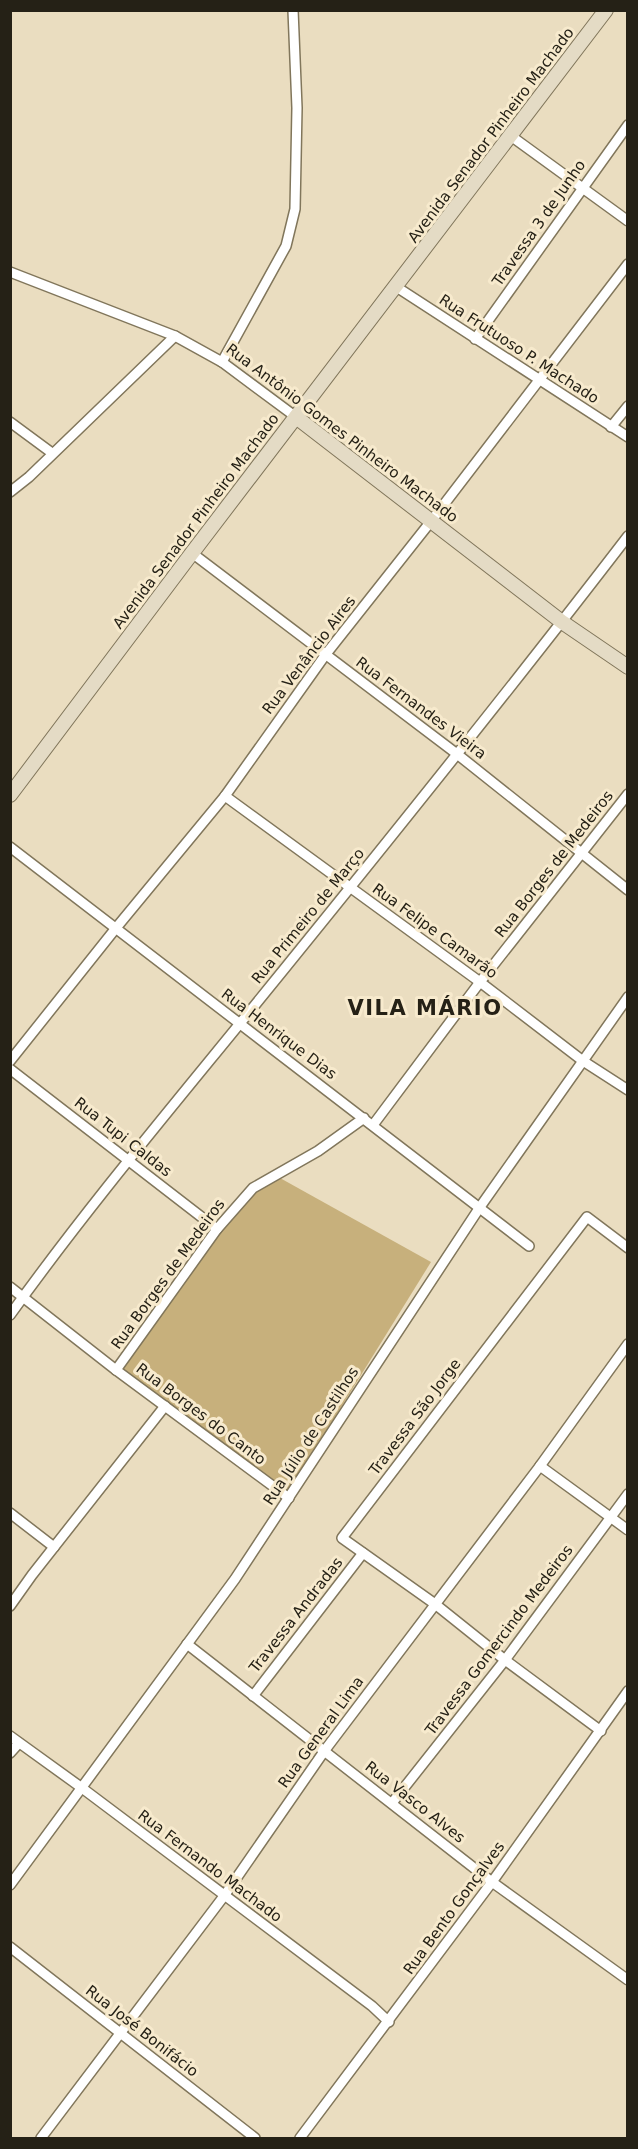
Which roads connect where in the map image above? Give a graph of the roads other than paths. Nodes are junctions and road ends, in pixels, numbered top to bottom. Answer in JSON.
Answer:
{"nodes":[{"id":1,"x":293,"y":10,"type":"edge"},
{"id":2,"x":606,"y":10,"type":"edge"},
{"id":3,"x":627,"y":125,"type":"edge"},
{"id":4,"x":511,"y":136,"type":"junction"},
{"id":5,"x":581,"y":189,"type":"junction"},
{"id":6,"x":627,"y":220,"type":"edge"},
{"id":7,"x":627,"y":264,"type":"edge"},
{"id":8,"x":10,"y":272,"type":"edge"},
{"id":9,"x":395,"y":286,"type":"junction"},
{"id":10,"x":175,"y":336,"type":"junction"},
{"id":11,"x":475,"y":339,"type":"junction"},
{"id":12,"x":222,"y":362,"type":"junction"},
{"id":13,"x":539,"y":380,"type":"junction"},
{"id":14,"x":627,"y":406,"type":"edge"},
{"id":15,"x":296,"y":417,"type":"junction"},
{"id":16,"x":10,"y":422,"type":"edge"},
{"id":17,"x":611,"y":427,"type":"junction"},
{"id":18,"x":627,"y":437,"type":"edge"},
{"id":19,"x":52,"y":453,"type":"junction"},
{"id":20,"x":10,"y":492,"type":"edge"},
{"id":21,"x":432,"y":520,"type":"junction"},
{"id":22,"x":627,"y":536,"type":"edge"},
{"id":23,"x":192,"y":553,"type":"junction"},
{"id":24,"x":562,"y":622,"type":"junction"},
{"id":25,"x":326,"y":654,"type":"junction"},
{"id":26,"x":627,"y":667,"type":"edge"},
{"id":27,"x":457,"y":754,"type":"junction"},
{"id":28,"x":627,"y":794,"type":"edge"},
{"id":29,"x":10,"y":795,"type":"edge"},
{"id":30,"x":225,"y":796,"type":"junction"},
{"id":31,"x":10,"y":847,"type":"edge"},
{"id":32,"x":582,"y":854,"type":"junction"},
{"id":33,"x":350,"y":888,"type":"junction"},
{"id":34,"x":627,"y":890,"type":"edge"},
{"id":35,"x":116,"y":928,"type":"junction"},
{"id":36,"x":480,"y":982,"type":"junction"},
{"id":37,"x":627,"y":997,"type":"edge"},
{"id":38,"x":240,"y":1024,"type":"junction"},
{"id":39,"x":583,"y":1060,"type":"junction"},
{"id":40,"x":10,"y":1061,"type":"edge"},
{"id":41,"x":10,"y":1069,"type":"edge"},
{"id":42,"x":627,"y":1090,"type":"edge"},
{"id":43,"x":364,"y":1118,"type":"junction"},
{"id":44,"x":373,"y":1125,"type":"junction"},
{"id":45,"x":129,"y":1159,"type":"junction"},
{"id":46,"x":480,"y":1207,"type":"junction"},
{"id":47,"x":217,"y":1229,"type":"junction"},
{"id":48,"x":529,"y":1246,"type":"dead end"},
{"id":49,"x":627,"y":1248,"type":"edge"},
{"id":50,"x":10,"y":1287,"type":"edge"},
{"id":51,"x":24,"y":1296,"type":"junction"},
{"id":52,"x":10,"y":1315,"type":"edge"},
{"id":53,"x":627,"y":1344,"type":"edge"},
{"id":54,"x":116,"y":1370,"type":"junction"},
{"id":55,"x":165,"y":1406,"type":"junction"},
{"id":56,"x":540,"y":1466,"type":"junction"},
{"id":57,"x":627,"y":1494,"type":"edge"},
{"id":58,"x":289,"y":1498,"type":"junction"},
{"id":59,"x":10,"y":1513,"type":"edge"},
{"id":60,"x":610,"y":1516,"type":"junction"},
{"id":61,"x":627,"y":1530,"type":"edge"},
{"id":62,"x":54,"y":1547,"type":"junction"},
{"id":63,"x":363,"y":1553,"type":"junction"},
{"id":64,"x":435,"y":1604,"type":"junction"},
{"id":65,"x":10,"y":1606,"type":"edge"},
{"id":66,"x":187,"y":1644,"type":"junction"},
{"id":67,"x":505,"y":1660,"type":"junction"},
{"id":68,"x":627,"y":1691,"type":"edge"},
{"id":69,"x":252,"y":1696,"type":"junction"},
{"id":70,"x":601,"y":1731,"type":"junction"},
{"id":71,"x":10,"y":1736,"type":"edge"},
{"id":72,"x":19,"y":1743,"type":"junction"},
{"id":73,"x":325,"y":1750,"type":"junction"},
{"id":74,"x":10,"y":1753,"type":"edge"},
{"id":75,"x":82,"y":1788,"type":"junction"},
{"id":76,"x":393,"y":1803,"type":"junction"},
{"id":77,"x":492,"y":1882,"type":"junction"},
{"id":78,"x":10,"y":1885,"type":"edge"},
{"id":79,"x":224,"y":1896,"type":"junction"},
{"id":80,"x":10,"y":1947,"type":"edge"},
{"id":81,"x":627,"y":1980,"type":"edge"},
{"id":82,"x":388,"y":2022,"type":"junction"},
{"id":83,"x":120,"y":2032,"type":"junction"},
{"id":84,"x":41,"y":2139,"type":"edge"},
{"id":85,"x":255,"y":2139,"type":"edge"},
{"id":86,"x":300,"y":2139,"type":"edge"}],
"edges":[{"from":1,"to":12,"type":"street"},
{"from":2,"to":4,"type":"main road","name":"Avenida Senador Pinheiro Machado"},
{"from":3,"to":5,"type":"street","name":"Travessa 3 de Junho"},
{"from":4,"to":5,"type":"street"},
{"from":4,"to":9,"type":"main road","name":"Avenida Senador Pinheiro Machado"},
{"from":5,"to":6,"type":"street"},
{"from":5,"to":11,"type":"street","name":"Travessa 3 de Junho"},
{"from":7,"to":13,"type":"street","name":"Rua Venâncio Aires"},
{"from":8,"to":10,"type":"street","name":"Rua Antônio Gomes Pinheiro Machado"},
{"from":9,"to":11,"type":"street","name":"Rua Frutuoso P. Machado"},
{"from":9,"to":15,"type":"main road","name":"Avenida Senador Pinheiro Machado"},
{"from":10,"to":12,"type":"street","name":"Rua Antônio Gomes Pinheiro Machado"},
{"from":10,"to":19,"type":"street"},
{"from":11,"to":13,"type":"street","name":"Rua Frutuoso P. Machado"},
{"from":12,"to":15,"type":"street","name":"Rua Antônio Gomes Pinheiro Machado"},
{"from":13,"to":17,"type":"street","name":"Rua Frutuoso P. Machado"},
{"from":13,"to":21,"type":"street","name":"Rua Venâncio Aires"},
{"from":14,"to":17,"type":"street"},
{"from":15,"to":21,"type":"main road","name":"Rua Antônio Gomes Pinheiro Machado"},
{"from":15,"to":23,"type":"main road","name":"Avenida Senador Pinheiro Machado"},
{"from":16,"to":19,"type":"street"},
{"from":17,"to":18,"type":"street","name":"Rua Frutuoso P. Machado"},
{"from":19,"to":20,"type":"street"},
{"from":21,"to":24,"type":"main road","name":"Rua Antônio Gomes Pinheiro Machado"},
{"from":21,"to":25,"type":"street","name":"Rua Venâncio Aires"},
{"from":22,"to":24,"type":"street","name":"Rua Primeiro de Março"},
{"from":23,"to":25,"type":"street","name":"Rua Fernandes Vieira"},
{"from":23,"to":29,"type":"main road","name":"Avenida Senador Pinheiro Machado"},
{"from":24,"to":26,"type":"main road","name":"Rua Antônio Gomes Pinheiro Machado"},
{"from":24,"to":27,"type":"street","name":"Rua Primeiro de Março"},
{"from":25,"to":27,"type":"street","name":"Rua Fernandes Vieira"},
{"from":25,"to":30,"type":"street","name":"Rua Venâncio Aires"},
{"from":27,"to":32,"type":"street","name":"Rua Fernandes Vieira"},
{"from":27,"to":33,"type":"street","name":"Rua Primeiro de Março"},
{"from":28,"to":32,"type":"street","name":"Rua Borges de Medeiros"},
{"from":30,"to":33,"type":"street","name":"Rua Felipe Camarão"},
{"from":30,"to":35,"type":"street","name":"Rua Venâncio Aires"},
{"from":31,"to":35,"type":"street","name":"Rua Henrique Dias"},
{"from":32,"to":34,"type":"street","name":"Rua Fernandes Vieira"},
{"from":32,"to":36,"type":"street","name":"Rua Borges de Medeiros"},
{"from":33,"to":36,"type":"street","name":"Rua Felipe Camarão"},
{"from":33,"to":38,"type":"street","name":"Rua Primeiro de Março"},
{"from":35,"to":38,"type":"street","name":"Rua Henrique Dias"},
{"from":35,"to":40,"type":"street","name":"Rua Venâncio Aires"},
{"from":36,"to":39,"type":"street","name":"Rua Felipe Camarão"},
{"from":36,"to":44,"type":"street","name":"Rua Borges de Medeiros"},
{"from":37,"to":39,"type":"street","name":"Rua Júlio de Castilhos"},
{"from":38,"to":43,"type":"street","name":"Rua Henrique Dias"},
{"from":38,"to":45,"type":"street","name":"Rua Primeiro de Março"},
{"from":39,"to":42,"type":"street","name":"Rua Felipe Camarão"},
{"from":39,"to":46,"type":"street","name":"Rua Júlio de Castilhos"},
{"from":41,"to":45,"type":"street","name":"Rua Tupi Caldas"},
{"from":43,"to":44,"type":"street","name":"Rua Henrique Dias"},
{"from":43,"to":47,"type":"street","name":"Rua Borges de Medeiros"},
{"from":44,"to":46,"type":"street","name":"Rua Henrique Dias"},
{"from":45,"to":47,"type":"street","name":"Rua Tupi Caldas"},
{"from":45,"to":51,"type":"street","name":"Rua Primeiro de Março"},
{"from":46,"to":48,"type":"street","name":"Rua Henrique Dias"},
{"from":46,"to":58,"type":"street","name":"Rua Júlio de Castilhos"},
{"from":47,"to":54,"type":"street","name":"Rua Borges de Medeiros"},
{"from":49,"to":63,"type":"street","name":"Travessa São Jorge"},
{"from":50,"to":51,"type":"street","name":"Rua Borges do Canto"},
{"from":51,"to":52,"type":"street","name":"Rua Primeiro de Março"},
{"from":51,"to":54,"type":"street","name":"Rua Borges do Canto"},
{"from":53,"to":56,"type":"street","name":"Rua General Lima"},
{"from":54,"to":55,"type":"street","name":"Rua Borges do Canto"},
{"from":55,"to":58,"type":"street","name":"Rua Borges do Canto"},
{"from":55,"to":62,"type":"street"},
{"from":56,"to":60,"type":"street"},
{"from":56,"to":64,"type":"street","name":"Rua General Lima"},
{"from":57,"to":60,"type":"street","name":"Travessa Gomercindo Medeiros"},
{"from":58,"to":66,"type":"street","name":"Rua Júlio de Castilhos"},
{"from":59,"to":62,"type":"street"},
{"from":60,"to":61,"type":"street"},
{"from":60,"to":67,"type":"street","name":"Travessa Gomercindo Medeiros"},
{"from":62,"to":65,"type":"street"},
{"from":63,"to":64,"type":"street"},
{"from":63,"to":69,"type":"street","name":"Travessa Andradas"},
{"from":64,"to":67,"type":"street"},
{"from":64,"to":73,"type":"street","name":"Rua General Lima"},
{"from":66,"to":69,"type":"street","name":"Rua Vasco Alves"},
{"from":66,"to":75,"type":"street","name":"Rua Júlio de Castilhos"},
{"from":67,"to":70,"type":"street"},
{"from":67,"to":76,"type":"street","name":"Travessa Gomercindo Medeiros"},
{"from":68,"to":70,"type":"street","name":"Rua Bento Gonçalves"},
{"from":69,"to":73,"type":"street","name":"Rua Vasco Alves"},
{"from":70,"to":77,"type":"street","name":"Rua Bento Gonçalves"},
{"from":71,"to":72,"type":"street","name":"Rua Fernando Machado"},
{"from":72,"to":74,"type":"street"},
{"from":72,"to":75,"type":"street","name":"Rua Fernando Machado"},
{"from":73,"to":76,"type":"street","name":"Rua Vasco Alves"},
{"from":73,"to":79,"type":"street","name":"Rua General Lima"},
{"from":75,"to":78,"type":"street","name":"Rua Júlio de Castilhos"},
{"from":75,"to":79,"type":"street","name":"Rua Fernando Machado"},
{"from":76,"to":77,"type":"street","name":"Rua Vasco Alves"},
{"from":77,"to":81,"type":"street","name":"Rua Vasco Alves"},
{"from":77,"to":82,"type":"street","name":"Rua Bento Gonçalves"},
{"from":79,"to":82,"type":"street","name":"Rua Fernando Machado"},
{"from":79,"to":83,"type":"street","name":"Rua General Lima"},
{"from":80,"to":83,"type":"street","name":"Rua José Bonifácio"},
{"from":82,"to":86,"type":"street","name":"Rua Bento Gonçalves"},
{"from":83,"to":84,"type":"street","name":"Rua General Lima"},
{"from":83,"to":85,"type":"street","name":"Rua José Bonifácio"}]}
